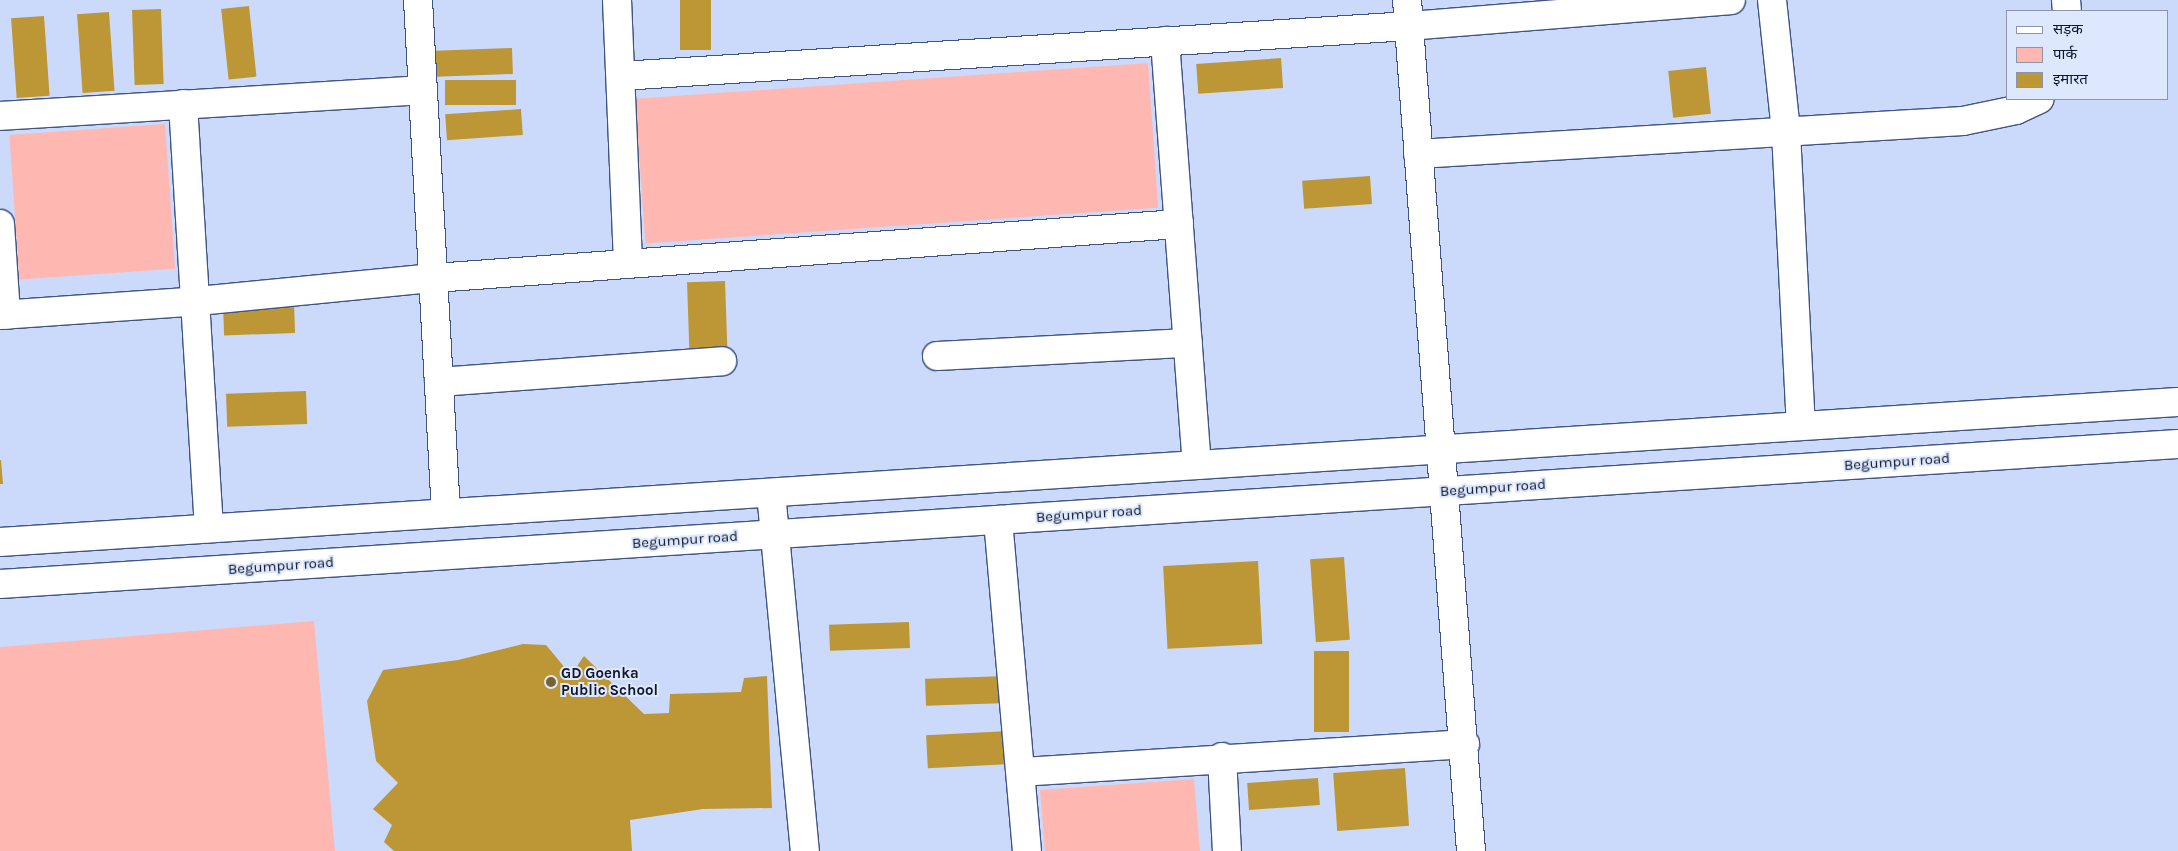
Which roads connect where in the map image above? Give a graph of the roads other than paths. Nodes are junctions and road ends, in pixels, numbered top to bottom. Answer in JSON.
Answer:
{"nodes":[{"id":1,"x":418,"y":0,"type":"edge"},
{"id":2,"x":617,"y":0,"type":"edge"},
{"id":3,"x":1732,"y":0,"type":"edge"},
{"id":4,"x":1772,"y":0,"type":"edge"},
{"id":5,"x":1544,"y":7,"type":"edge"},
{"id":6,"x":1408,"y":13,"type":"edge"},
{"id":7,"x":1165,"y":41,"type":"junction"},
{"id":8,"x":621,"y":76,"type":"junction"},
{"id":9,"x":422,"y":90,"type":"junction"},
{"id":10,"x":2038,"y":100,"type":"edge"},
{"id":11,"x":183,"y":104,"type":"junction"},
{"id":12,"x":0,"y":116,"type":"edge"},
{"id":13,"x":1786,"y":132,"type":"junction"},
{"id":14,"x":1418,"y":154,"type":"junction"},
{"id":15,"x":0,"y":224,"type":"edge"},
{"id":16,"x":1179,"y":224,"type":"junction"},
{"id":17,"x":628,"y":264,"type":"junction"},
{"id":18,"x":434,"y":278,"type":"junction"},
{"id":19,"x":198,"y":301,"type":"junction"},
{"id":20,"x":3,"y":315,"type":"edge"},
{"id":21,"x":1188,"y":343,"type":"junction"},
{"id":22,"x":937,"y":356,"type":"dead end"},
{"id":23,"x":722,"y":361,"type":"dead end"},
{"id":24,"x":439,"y":382,"type":"junction"},
{"id":25,"x":2178,"y":402,"type":"edge"},
{"id":26,"x":1802,"y":425,"type":"junction"},
{"id":27,"x":2178,"y":444,"type":"edge"},
{"id":28,"x":1440,"y":450,"type":"junction"},
{"id":29,"x":1197,"y":465,"type":"junction"},
{"id":30,"x":1442,"y":491,"type":"junction"},
{"id":31,"x":771,"y":493,"type":"junction"},
{"id":32,"x":446,"y":513,"type":"junction"},
{"id":33,"x":998,"y":520,"type":"junction"},
{"id":34,"x":209,"y":528,"type":"junction"},
{"id":35,"x":777,"y":534,"type":"junction"},
{"id":36,"x":0,"y":542,"type":"edge"},
{"id":37,"x":0,"y":584,"type":"edge"},
{"id":38,"x":1465,"y":744,"type":"junction"},
{"id":39,"x":1222,"y":757,"type":"junction"},
{"id":40,"x":1021,"y":772,"type":"junction"},
{"id":41,"x":805,"y":851,"type":"edge"},
{"id":42,"x":1026,"y":851,"type":"edge"},
{"id":43,"x":1227,"y":851,"type":"edge"},
{"id":44,"x":1471,"y":851,"type":"edge"}],
"edges":[{"from":1,"to":9,"type":"street"},
{"from":2,"to":8,"type":"street"},
{"from":3,"to":5,"type":"street"},
{"from":4,"to":13,"type":"street"},
{"from":5,"to":6,"type":"street"},
{"from":6,"to":7,"type":"street"},
{"from":6,"to":14,"type":"street"},
{"from":7,"to":8,"type":"street"},
{"from":7,"to":16,"type":"street"},
{"from":8,"to":17,"type":"street"},
{"from":9,"to":11,"type":"street"},
{"from":9,"to":18,"type":"street"},
{"from":10,"to":13,"type":"street"},
{"from":11,"to":12,"type":"street"},
{"from":11,"to":19,"type":"street"},
{"from":13,"to":14,"type":"street"},
{"from":13,"to":26,"type":"street"},
{"from":14,"to":28,"type":"street"},
{"from":15,"to":20,"type":"street"},
{"from":16,"to":17,"type":"street"},
{"from":16,"to":21,"type":"street"},
{"from":17,"to":18,"type":"street"},
{"from":18,"to":19,"type":"street"},
{"from":18,"to":24,"type":"street"},
{"from":19,"to":20,"type":"street"},
{"from":19,"to":34,"type":"street"},
{"from":21,"to":22,"type":"street"},
{"from":21,"to":29,"type":"street"},
{"from":23,"to":24,"type":"street"},
{"from":24,"to":32,"type":"street"},
{"from":25,"to":26,"type":"street"},
{"from":26,"to":28,"type":"street"},
{"from":27,"to":30,"type":"street","name":"Begumpur road"},
{"from":28,"to":29,"type":"street"},
{"from":28,"to":30,"type":"street"},
{"from":29,"to":31,"type":"street"},
{"from":30,"to":33,"type":"street","name":"Begumpur road"},
{"from":30,"to":38,"type":"street"},
{"from":31,"to":32,"type":"street"},
{"from":31,"to":35,"type":"street"},
{"from":32,"to":34,"type":"street"},
{"from":33,"to":35,"type":"street","name":"Begumpur road"},
{"from":33,"to":40,"type":"street"},
{"from":34,"to":36,"type":"street"},
{"from":35,"to":37,"type":"street","name":"Begumpur road"},
{"from":35,"to":41,"type":"street"},
{"from":38,"to":39,"type":"street"},
{"from":38,"to":44,"type":"street"},
{"from":39,"to":40,"type":"street"},
{"from":39,"to":43,"type":"street"},
{"from":40,"to":42,"type":"street"}]}
